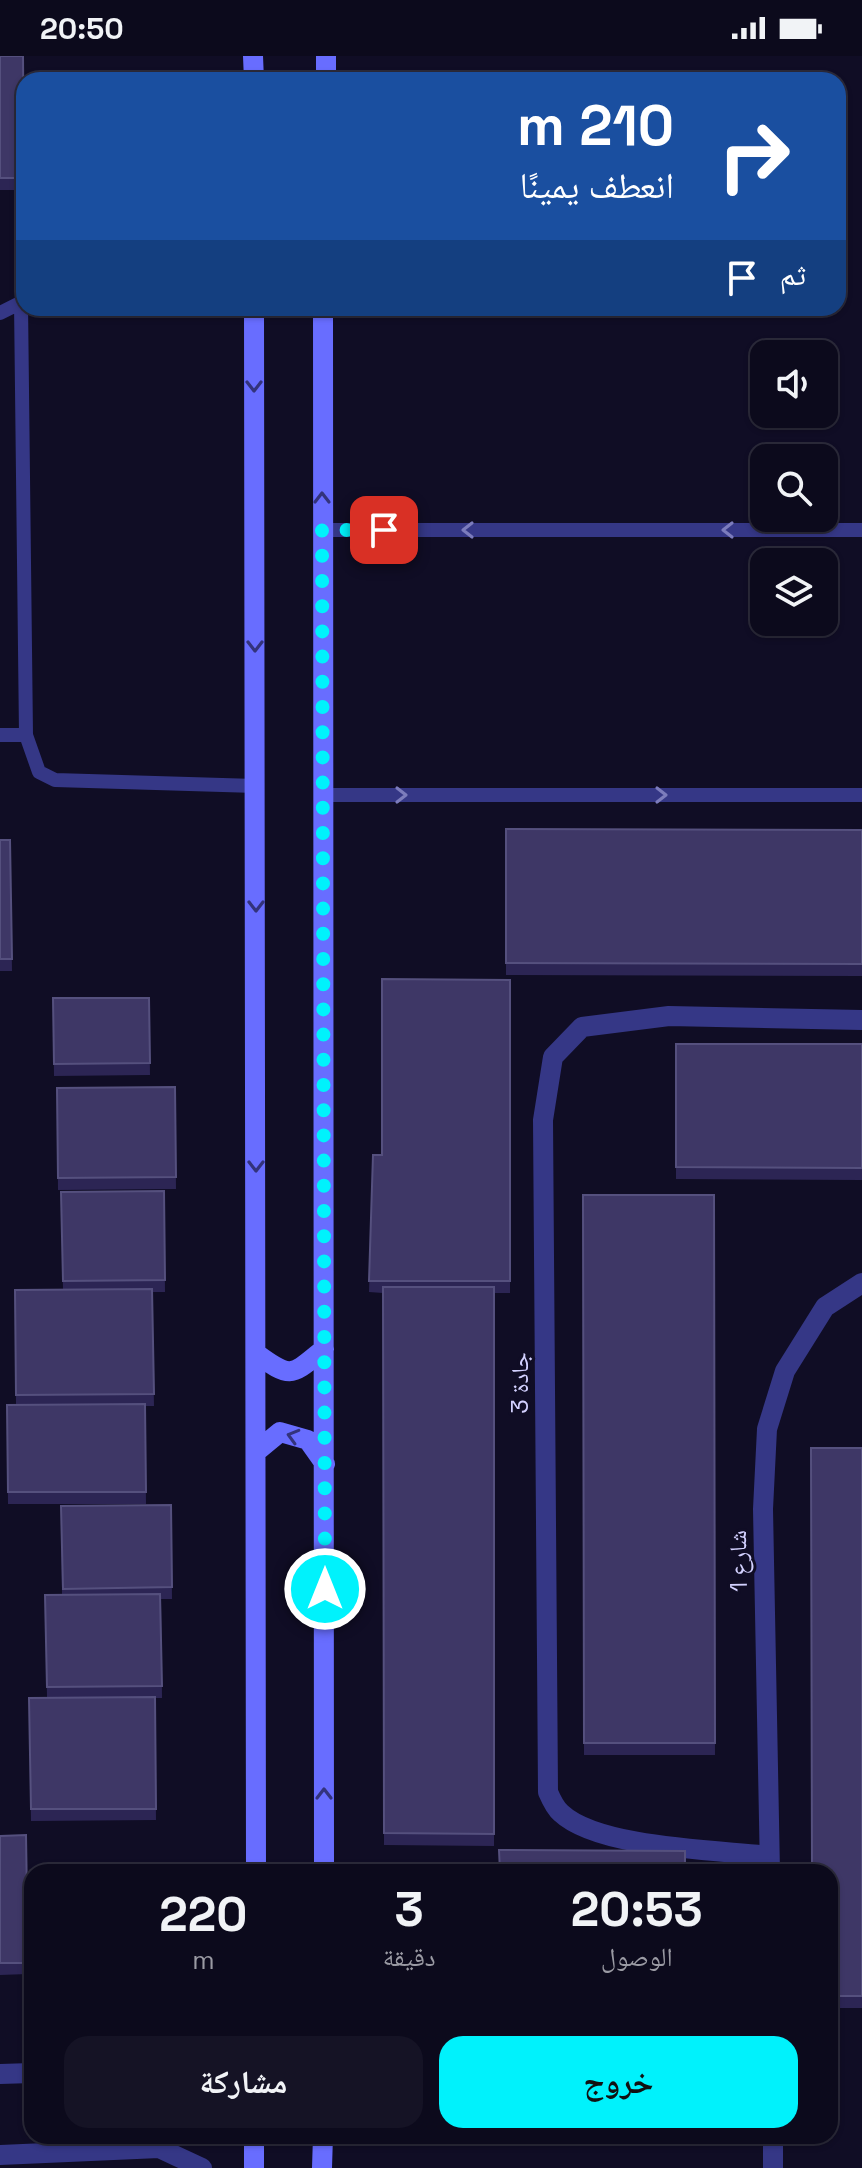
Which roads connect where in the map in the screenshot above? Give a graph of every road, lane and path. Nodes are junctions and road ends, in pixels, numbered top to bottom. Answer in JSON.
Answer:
{"nodes":[{"id":1,"x":22,"y":316,"type":"edge"},
{"id":2,"x":254,"y":316,"type":"edge"},
{"id":3,"x":323,"y":316,"type":"edge"},
{"id":4,"x":322,"y":530,"type":"junction"},
{"id":5,"x":862,"y":530,"type":"edge"},
{"id":6,"x":0,"y":735,"type":"edge"},
{"id":7,"x":26,"y":735,"type":"junction"},
{"id":8,"x":256,"y":786,"type":"junction"},
{"id":9,"x":323,"y":795,"type":"junction"},
{"id":10,"x":862,"y":795,"type":"edge"},
{"id":11,"x":862,"y":1020,"type":"edge"},
{"id":12,"x":862,"y":1283,"type":"edge"},
{"id":13,"x":324,"y":1349,"type":"junction"},
{"id":14,"x":257,"y":1354,"type":"junction"},
{"id":15,"x":257,"y":1451,"type":"junction"},
{"id":16,"x":325,"y":1464,"type":"junction"},
{"id":17,"x":256,"y":1864,"type":"edge"},
{"id":18,"x":324,"y":1864,"type":"edge"},
{"id":19,"x":770,"y":1864,"type":"edge"},
{"id":20,"x":24,"y":2073,"type":"edge"},
{"id":21,"x":0,"y":2074,"type":"edge"},
{"id":22,"x":254,"y":2144,"type":"edge"},
{"id":23,"x":323,"y":2144,"type":"edge"},
{"id":24,"x":773,"y":2144,"type":"edge"},
{"id":25,"x":0,"y":2155,"type":"edge"},
{"id":26,"x":202,"y":2168,"type":"edge"},
{"id":27,"x":254,"y":2168,"type":"edge"},
{"id":28,"x":322,"y":2168,"type":"edge"},
{"id":29,"x":773,"y":2168,"type":"edge"}],
"edges":[{"from":1,"to":7,"type":"lane"},
{"from":2,"to":8,"type":"street","one_way":true},
{"from":4,"to":3,"type":"street","one_way":true},
{"from":5,"to":4,"type":"lane","one_way":true},
{"from":4,"to":9,"type":"street"},
{"from":6,"to":7,"type":"lane"},
{"from":7,"to":8,"type":"lane"},
{"from":8,"to":14,"type":"street","one_way":true},
{"from":9,"to":10,"type":"lane","one_way":true},
{"from":9,"to":13,"type":"street"},
{"from":11,"to":19,"type":"street","name":"جادة 3"},
{"from":12,"to":19,"type":"street","name":"شارع 1"},
{"from":13,"to":14,"type":"street"},
{"from":13,"to":16,"type":"street"},
{"from":14,"to":15,"type":"street"},
{"from":16,"to":15,"type":"street","one_way":true},
{"from":15,"to":17,"type":"street"},
{"from":18,"to":16,"type":"street","one_way":true},
{"from":20,"to":21,"type":"street"},
{"from":22,"to":27,"type":"street"},
{"from":23,"to":28,"type":"street"},
{"from":24,"to":29,"type":"street"},
{"from":25,"to":26,"type":"street"}]}
